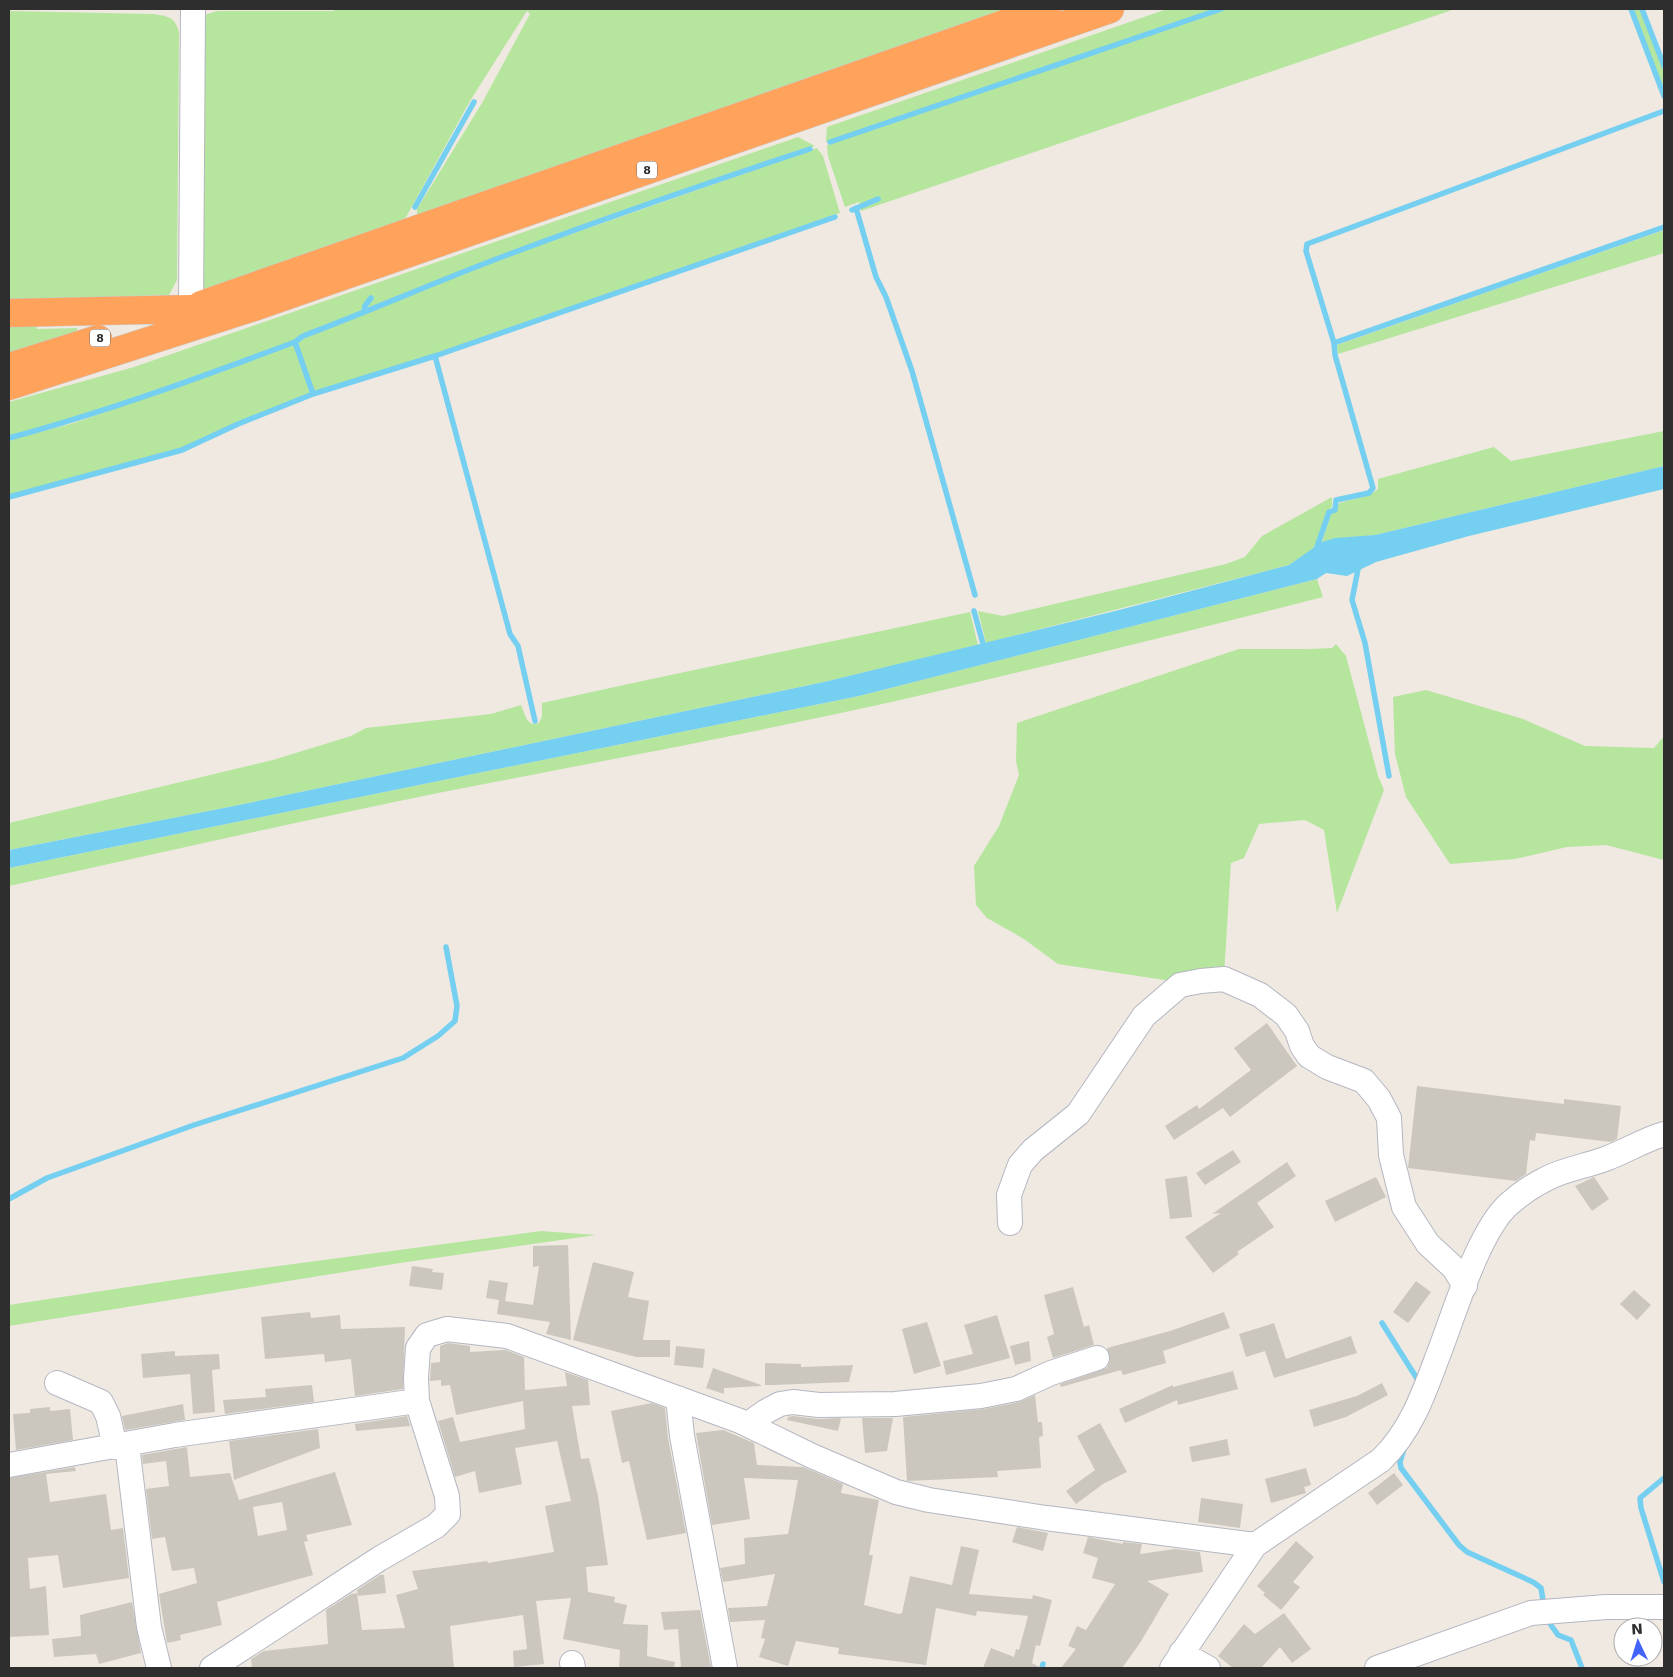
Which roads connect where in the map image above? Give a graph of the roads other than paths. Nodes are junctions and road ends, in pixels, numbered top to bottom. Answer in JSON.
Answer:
{"nodes":[{"id":1,"x":193,"y":9,"type":"edge"},
{"id":2,"x":1047,"y":9,"type":"edge"},
{"id":3,"x":1110,"y":9,"type":"edge"},
{"id":4,"x":191,"y":309,"type":"junction"},
{"id":5,"x":9,"y":313,"type":"edge"},
{"id":6,"x":9,"y":367,"type":"edge"},
{"id":7,"x":9,"y":386,"type":"edge"},
{"id":8,"x":1664,"y":1134,"type":"edge"},
{"id":9,"x":1010,"y":1224,"type":"dead end"},
{"id":10,"x":1465,"y":1286,"type":"junction"},
{"id":11,"x":1096,"y":1358,"type":"dead end"},
{"id":12,"x":57,"y":1383,"type":"dead end"},
{"id":13,"x":678,"y":1398,"type":"junction"},
{"id":14,"x":417,"y":1401,"type":"junction"},
{"id":15,"x":748,"y":1424,"type":"junction"},
{"id":16,"x":121,"y":1446,"type":"junction"},
{"id":17,"x":9,"y":1466,"type":"edge"},
{"id":18,"x":1255,"y":1545,"type":"junction"},
{"id":19,"x":1664,"y":1607,"type":"edge"},
{"id":20,"x":1176,"y":1661,"type":"edge"},
{"id":21,"x":159,"y":1668,"type":"edge"},
{"id":22,"x":212,"y":1668,"type":"edge"},
{"id":23,"x":725,"y":1668,"type":"edge"},
{"id":24,"x":1208,"y":1668,"type":"edge"},
{"id":25,"x":1377,"y":1668,"type":"edge"}],
"edges":[{"from":1,"to":4,"type":"street"},
{"from":2,"to":4,"type":"highway","number":"8"},
{"from":3,"to":7,"type":"highway","number":"8"},
{"from":4,"to":5,"type":"highway"},
{"from":4,"to":6,"type":"highway","number":"8"},
{"from":8,"to":10,"type":"street"},
{"from":9,"to":10,"type":"street"},
{"from":10,"to":18,"type":"street"},
{"from":11,"to":15,"type":"street"},
{"from":12,"to":16,"type":"street"},
{"from":13,"to":14,"type":"street"},
{"from":13,"to":15,"type":"street"},
{"from":13,"to":23,"type":"street"},
{"from":14,"to":16,"type":"street"},
{"from":14,"to":22,"type":"street"},
{"from":15,"to":18,"type":"street"},
{"from":16,"to":17,"type":"street"},
{"from":16,"to":21,"type":"street"},
{"from":18,"to":20,"type":"street"},
{"from":19,"to":25,"type":"street"},
{"from":20,"to":24,"type":"street"}]}
